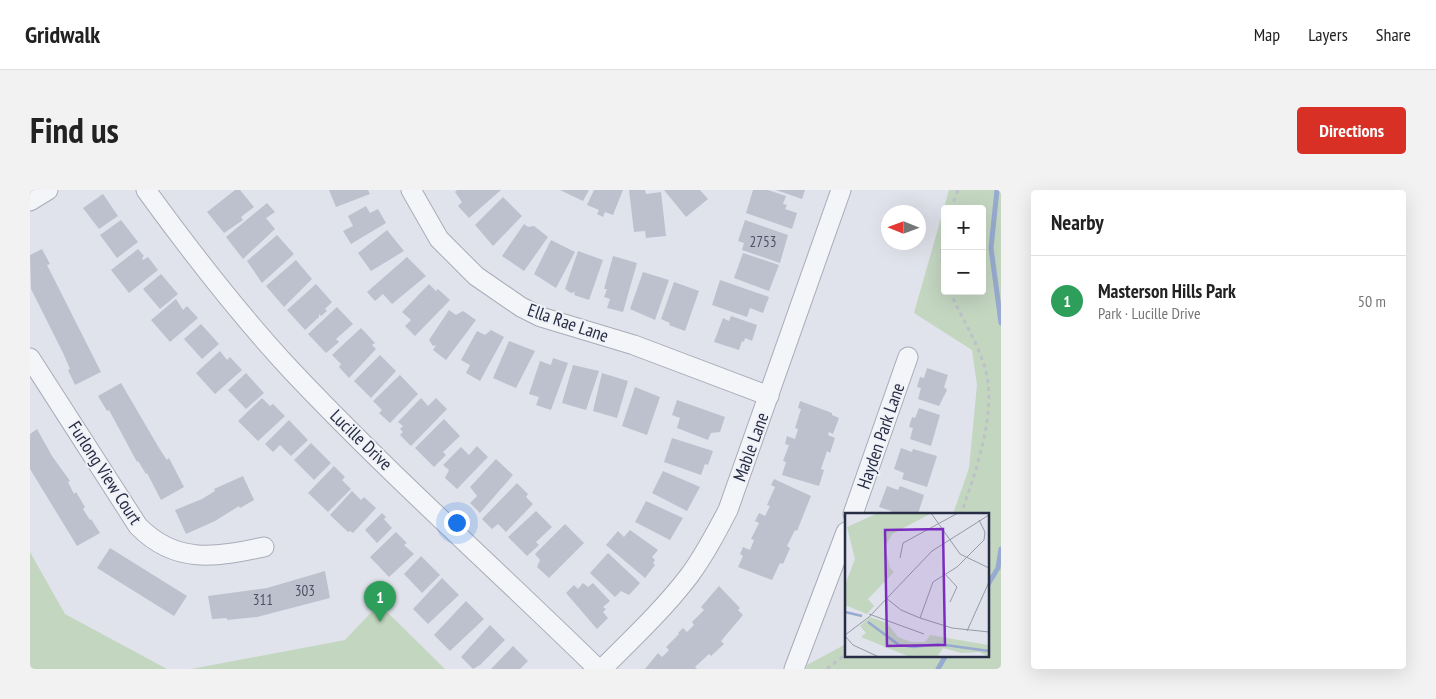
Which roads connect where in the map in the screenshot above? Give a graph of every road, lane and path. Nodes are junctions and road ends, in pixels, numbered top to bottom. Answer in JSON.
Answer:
{"nodes":[{"id":1,"x":48,"y":190,"type":"edge"},
{"id":2,"x":146,"y":190,"type":"edge"},
{"id":3,"x":411,"y":190,"type":"edge"},
{"id":4,"x":841,"y":190,"type":"edge"},
{"id":5,"x":958,"y":190,"type":"edge"},
{"id":6,"x":30,"y":201,"type":"edge"},
{"id":7,"x":952,"y":205,"type":"edge"},
{"id":8,"x":952,"y":295,"type":"edge"},
{"id":9,"x":908,"y":357,"type":"dead end"},
{"id":10,"x":30,"y":358,"type":"edge"},
{"id":11,"x":769,"y":396,"type":"junction"},
{"id":12,"x":853,"y":513,"type":"edge"},
{"id":13,"x":961,"y":513,"type":"edge"},
{"id":14,"x":845,"y":535,"type":"edge"},
{"id":15,"x":264,"y":547,"type":"dead end"},
{"id":16,"x":845,"y":655,"type":"edge"},
{"id":17,"x":598,"y":669,"type":"edge"},
{"id":18,"x":602,"y":669,"type":"edge"},
{"id":19,"x":794,"y":669,"type":"edge"},
{"id":20,"x":827,"y":669,"type":"edge"}],
"edges":[{"from":1,"to":6,"type":"street"},
{"from":2,"to":17,"type":"street","name":"Lucille Drive"},
{"from":3,"to":11,"type":"street","name":"Ella Rae Lane"},
{"from":4,"to":11,"type":"street","name":"Mable Lane"},
{"from":5,"to":7,"type":"path"},
{"from":8,"to":13,"type":"path"},
{"from":9,"to":12,"type":"street","name":"Hayden Park Lane"},
{"from":10,"to":15,"type":"street","name":"Furlong View Court"},
{"from":11,"to":18,"type":"street","name":"Mable Lane"},
{"from":14,"to":19,"type":"street"},
{"from":16,"to":20,"type":"path"}]}
